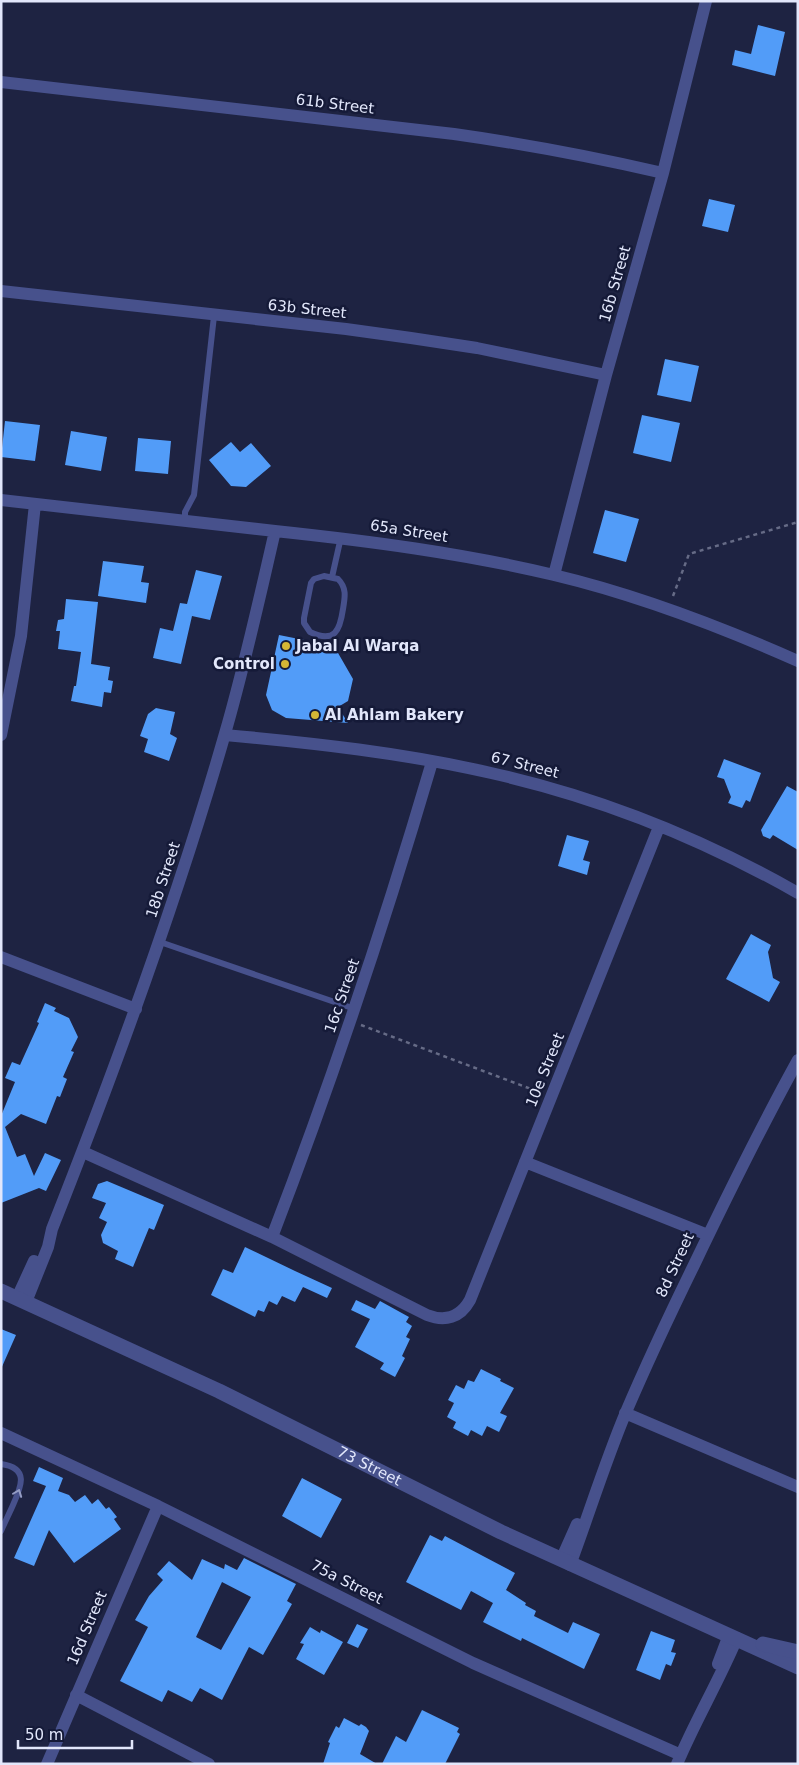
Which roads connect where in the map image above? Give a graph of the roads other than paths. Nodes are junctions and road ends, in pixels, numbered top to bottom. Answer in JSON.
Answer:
{"nodes":[{"id":1,"x":706,"y":1,"type":"edge"},
{"id":2,"x":1,"y":82,"type":"edge"},
{"id":3,"x":663,"y":173,"type":"junction"},
{"id":4,"x":1,"y":292,"type":"edge"},
{"id":5,"x":214,"y":316,"type":"junction"},
{"id":6,"x":606,"y":375,"type":"junction"},
{"id":7,"x":1,"y":500,"type":"edge"},
{"id":8,"x":35,"y":504,"type":"junction"},
{"id":9,"x":184,"y":520,"type":"junction"},
{"id":10,"x":275,"y":531,"type":"junction"},
{"id":11,"x":341,"y":537,"type":"junction"},
{"id":12,"x":554,"y":575,"type":"junction"},
{"id":13,"x":332,"y":577,"type":"junction"},
{"id":14,"x":798,"y":661,"type":"edge"},
{"id":15,"x":1,"y":734,"type":"edge"},
{"id":16,"x":225,"y":735,"type":"junction"},
{"id":17,"x":432,"y":762,"type":"junction"},
{"id":18,"x":659,"y":827,"type":"junction"},
{"id":19,"x":798,"y":893,"type":"edge"},
{"id":20,"x":160,"y":942,"type":"junction"},
{"id":21,"x":1,"y":957,"type":"edge"},
{"id":22,"x":136,"y":1009,"type":"junction"},
{"id":23,"x":353,"y":1015,"type":"junction"},
{"id":24,"x":798,"y":1060,"type":"edge"},
{"id":25,"x":82,"y":1152,"type":"junction"},
{"id":26,"x":526,"y":1162,"type":"junction"},
{"id":27,"x":708,"y":1235,"type":"junction"},
{"id":28,"x":272,"y":1237,"type":"junction"},
{"id":29,"x":1,"y":1292,"type":"edge"},
{"id":30,"x":22,"y":1300,"type":"junction"},
{"id":31,"x":625,"y":1413,"type":"junction"},
{"id":32,"x":1,"y":1433,"type":"edge"},
{"id":33,"x":1,"y":1464,"type":"edge"},
{"id":34,"x":798,"y":1487,"type":"edge"},
{"id":35,"x":158,"y":1506,"type":"junction"},
{"id":36,"x":1,"y":1530,"type":"edge"},
{"id":37,"x":565,"y":1562,"type":"junction"},
{"id":38,"x":733,"y":1637,"type":"junction"},
{"id":39,"x":798,"y":1652,"type":"edge"},
{"id":40,"x":798,"y":1667,"type":"edge"},
{"id":41,"x":76,"y":1695,"type":"junction"},
{"id":42,"x":679,"y":1760,"type":"edge"},
{"id":43,"x":47,"y":1764,"type":"edge"},
{"id":44,"x":209,"y":1764,"type":"edge"}],
"edges":[{"from":1,"to":3,"type":"street","name":"16b Street"},
{"from":2,"to":3,"type":"street","name":"61b Street"},
{"from":3,"to":6,"type":"street","name":"16b Street"},
{"from":4,"to":5,"type":"street","name":"63b Street"},
{"from":5,"to":6,"type":"street","name":"63b Street"},
{"from":5,"to":9,"type":"lane"},
{"from":6,"to":12,"type":"street","name":"16b Street"},
{"from":7,"to":8,"type":"street","name":"65a Street"},
{"from":8,"to":9,"type":"street","name":"65a Street"},
{"from":8,"to":15,"type":"street"},
{"from":9,"to":10,"type":"street","name":"65a Street"},
{"from":10,"to":11,"type":"street","name":"65a Street"},
{"from":10,"to":16,"type":"street","name":"18b Street"},
{"from":11,"to":12,"type":"street","name":"65a Street"},
{"from":11,"to":13,"type":"lane"},
{"from":12,"to":14,"type":"street","name":"65a Street"},
{"from":13,"to":13,"type":"lane"},
{"from":16,"to":17,"type":"street","name":"67 Street"},
{"from":16,"to":20,"type":"street","name":"18b Street"},
{"from":17,"to":18,"type":"street","name":"67 Street"},
{"from":17,"to":23,"type":"street","name":"16c Street"},
{"from":18,"to":19,"type":"street","name":"67 Street"},
{"from":18,"to":26,"type":"street","name":"10e Street"},
{"from":20,"to":22,"type":"street","name":"18b Street"},
{"from":20,"to":23,"type":"lane"},
{"from":21,"to":22,"type":"street"},
{"from":22,"to":25,"type":"street","name":"18b Street"},
{"from":23,"to":28,"type":"street","name":"16c Street"},
{"from":24,"to":27,"type":"street","name":"8d Street"},
{"from":25,"to":28,"type":"street"},
{"from":25,"to":30,"type":"street","name":"18b Street"},
{"from":26,"to":27,"type":"street"},
{"from":26,"to":28,"type":"street","name":"10e Street"},
{"from":27,"to":31,"type":"street","name":"8d Street"},
{"from":29,"to":30,"type":"street","name":"73 Street"},
{"from":30,"to":37,"type":"street","name":"73 Street"},
{"from":31,"to":34,"type":"street"},
{"from":31,"to":37,"type":"street","name":"8d Street"},
{"from":32,"to":35,"type":"street","name":"75a Street"},
{"from":36,"to":33,"type":"lane","one_way":true},
{"from":35,"to":41,"type":"street","name":"16d Street"},
{"from":35,"to":42,"type":"street","name":"75a Street"},
{"from":37,"to":38,"type":"street","name":"73 Street"},
{"from":38,"to":39,"type":"street","name":"73 Street"},
{"from":38,"to":40,"type":"street","name":"73 Street"},
{"from":38,"to":42,"type":"street"},
{"from":41,"to":43,"type":"street","name":"16d Street"},
{"from":41,"to":44,"type":"street"}]}
